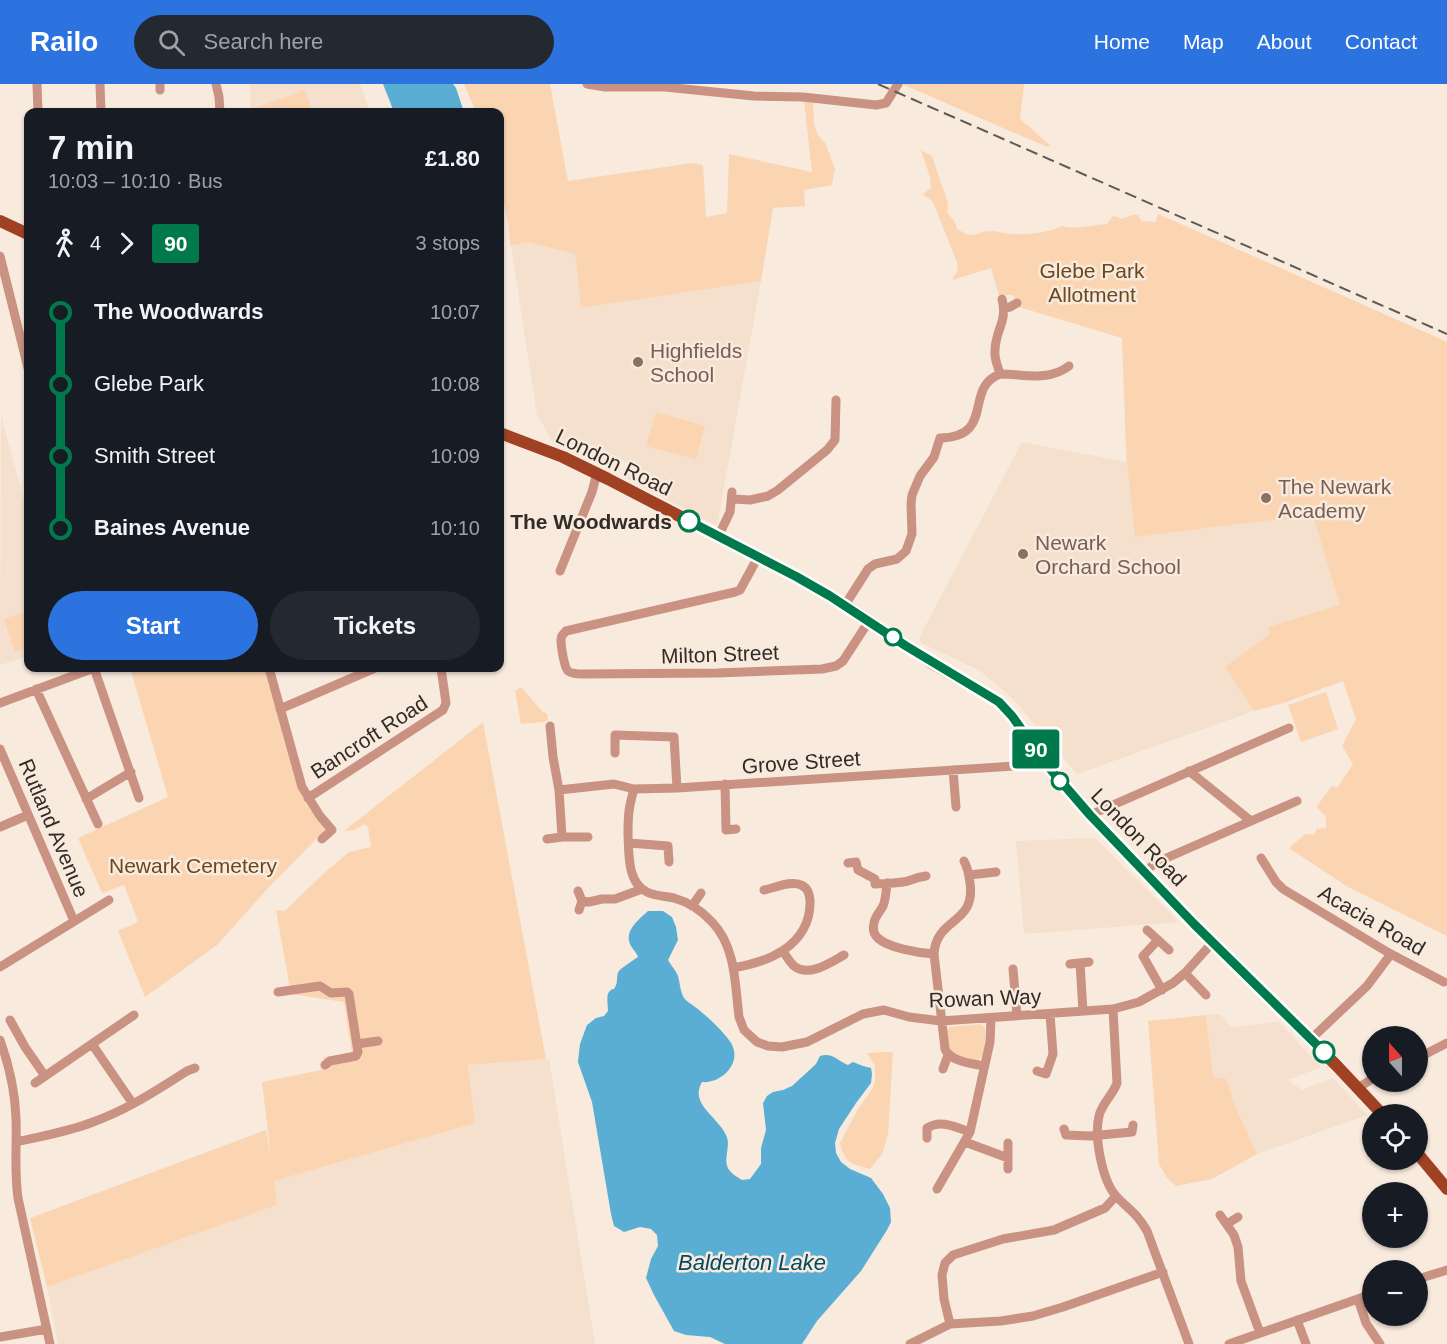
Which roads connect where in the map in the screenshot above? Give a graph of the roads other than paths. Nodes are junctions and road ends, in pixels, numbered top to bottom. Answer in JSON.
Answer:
{"nodes":[{"id":1,"x":37,"y":84,"type":"edge"},
{"id":2,"x":100,"y":84,"type":"edge"},
{"id":3,"x":216,"y":84,"type":"edge"},
{"id":4,"x":587,"y":84,"type":"edge"},
{"id":5,"x":898,"y":84,"type":"edge"},
{"id":6,"x":38,"y":108,"type":"edge"},
{"id":7,"x":101,"y":108,"type":"edge"},
{"id":8,"x":220,"y":108,"type":"edge"},
{"id":9,"x":0,"y":221,"type":"edge"},
{"id":10,"x":24,"y":232,"type":"edge"},
{"id":11,"x":0,"y":256,"type":"edge"},
{"id":12,"x":1017,"y":303,"type":"dead end"},
{"id":13,"x":24,"y":352,"type":"edge"},
{"id":14,"x":1069,"y":366,"type":"dead end"},
{"id":15,"x":1000,"y":374,"type":"junction"},
{"id":16,"x":836,"y":400,"type":"dead end"},
{"id":17,"x":504,"y":435,"type":"edge"},
{"id":18,"x":597,"y":473,"type":"junction"},
{"id":19,"x":718,"y":537,"type":"junction"},
{"id":20,"x":758,"y":557,"type":"junction"},
{"id":21,"x":560,"y":571,"type":"dead end"},
{"id":22,"x":845,"y":605,"type":"junction"},
{"id":23,"x":869,"y":621,"type":"junction"},
{"id":24,"x":83,"y":672,"type":"edge"},
{"id":25,"x":95,"y":672,"type":"edge"},
{"id":26,"x":270,"y":672,"type":"edge"},
{"id":27,"x":366,"y":672,"type":"edge"},
{"id":28,"x":442,"y":672,"type":"edge"},
{"id":29,"x":36,"y":690,"type":"junction"},
{"id":30,"x":0,"y":703,"type":"edge"},
{"id":31,"x":280,"y":709,"type":"junction"},
{"id":32,"x":550,"y":726,"type":"dead end"},
{"id":33,"x":1289,"y":728,"type":"dead end"},
{"id":34,"x":0,"y":749,"type":"edge"},
{"id":35,"x":615,"y":753,"type":"dead end"},
{"id":36,"x":1046,"y":764,"type":"junction"},
{"id":37,"x":953,"y":770,"type":"junction"},
{"id":38,"x":1189,"y":771,"type":"junction"},
{"id":39,"x":131,"y":772,"type":"junction"},
{"id":40,"x":724,"y":784,"type":"junction"},
{"id":41,"x":677,"y":788,"type":"junction"},
{"id":42,"x":634,"y":789,"type":"junction"},
{"id":43,"x":559,"y":790,"type":"junction"},
{"id":44,"x":139,"y":798,"type":"dead end"},
{"id":45,"x":308,"y":798,"type":"junction"},
{"id":46,"x":86,"y":799,"type":"junction"},
{"id":47,"x":1297,"y":801,"type":"dead end"},
{"id":48,"x":956,"y":807,"type":"dead end"},
{"id":49,"x":28,"y":815,"type":"junction"},
{"id":50,"x":1090,"y":815,"type":"junction"},
{"id":51,"x":1251,"y":821,"type":"junction"},
{"id":52,"x":98,"y":824,"type":"dead end"},
{"id":53,"x":0,"y":828,"type":"edge"},
{"id":54,"x":736,"y":829,"type":"dead end"},
{"id":55,"x":562,"y":837,"type":"junction"},
{"id":56,"x":588,"y":837,"type":"dead end"},
{"id":57,"x":322,"y":839,"type":"dead end"},
{"id":58,"x":547,"y":839,"type":"dead end"},
{"id":59,"x":628,"y":843,"type":"junction"},
{"id":60,"x":1261,"y":858,"type":"dead end"},
{"id":61,"x":964,"y":861,"type":"dead end"},
{"id":62,"x":669,"y":862,"type":"dead end"},
{"id":63,"x":848,"y":862,"type":"dead end"},
{"id":64,"x":996,"y":872,"type":"dead end"},
{"id":65,"x":1145,"y":872,"type":"junction"},
{"id":66,"x":969,"y":875,"type":"junction"},
{"id":67,"x":926,"y":876,"type":"dead end"},
{"id":68,"x":887,"y":883,"type":"junction"},
{"id":69,"x":642,"y":889,"type":"junction"},
{"id":70,"x":578,"y":891,"type":"dead end"},
{"id":71,"x":701,"y":892,"type":"dead end"},
{"id":72,"x":771,"y":892,"type":"dead end"},
{"id":73,"x":109,"y":900,"type":"dead end"},
{"id":74,"x":692,"y":906,"type":"junction"},
{"id":75,"x":74,"y":921,"type":"junction"},
{"id":76,"x":1147,"y":930,"type":"dead end"},
{"id":77,"x":1158,"y":940,"type":"junction"},
{"id":78,"x":1213,"y":942,"type":"junction"},
{"id":79,"x":1169,"y":950,"type":"dead end"},
{"id":80,"x":783,"y":951,"type":"junction"},
{"id":81,"x":934,"y":954,"type":"junction"},
{"id":82,"x":1391,"y":954,"type":"junction"},
{"id":83,"x":841,"y":959,"type":"dead end"},
{"id":84,"x":1080,"y":963,"type":"dead end"},
{"id":85,"x":0,"y":967,"type":"edge"},
{"id":86,"x":733,"y":968,"type":"junction"},
{"id":87,"x":1013,"y":968,"type":"dead end"},
{"id":88,"x":1185,"y":973,"type":"junction"},
{"id":89,"x":1444,"y":982,"type":"dead end"},
{"id":90,"x":1162,"y":990,"type":"junction"},
{"id":91,"x":278,"y":992,"type":"dead end"},
{"id":92,"x":1206,"y":994,"type":"dead end"},
{"id":93,"x":1113,"y":1009,"type":"junction"},
{"id":94,"x":1083,"y":1011,"type":"junction"},
{"id":95,"x":1050,"y":1014,"type":"junction"},
{"id":96,"x":134,"y":1015,"type":"dead end"},
{"id":97,"x":1017,"y":1016,"type":"junction"},
{"id":98,"x":991,"y":1018,"type":"junction"},
{"id":99,"x":10,"y":1020,"type":"dead end"},
{"id":100,"x":941,"y":1021,"type":"junction"},
{"id":101,"x":1311,"y":1039,"type":"junction"},
{"id":102,"x":0,"y":1040,"type":"edge"},
{"id":103,"x":378,"y":1041,"type":"dead end"},
{"id":104,"x":1447,"y":1043,"type":"edge"},
{"id":105,"x":92,"y":1044,"type":"junction"},
{"id":106,"x":357,"y":1044,"type":"junction"},
{"id":107,"x":1428,"y":1053,"type":"edge"},
{"id":108,"x":948,"y":1055,"type":"junction"},
{"id":109,"x":3,"y":1059,"type":"edge"},
{"id":110,"x":325,"y":1065,"type":"dead end"},
{"id":111,"x":984,"y":1066,"type":"junction"},
{"id":112,"x":195,"y":1068,"type":"dead end"},
{"id":113,"x":943,"y":1069,"type":"dead end"},
{"id":114,"x":1037,"y":1071,"type":"dead end"},
{"id":115,"x":45,"y":1076,"type":"junction"},
{"id":116,"x":35,"y":1083,"type":"dead end"},
{"id":117,"x":1362,"y":1085,"type":"edge"},
{"id":118,"x":1358,"y":1088,"type":"junction"},
{"id":119,"x":134,"y":1104,"type":"junction"},
{"id":120,"x":1373,"y":1104,"type":"edge"},
{"id":121,"x":924,"y":1130,"type":"dead end"},
{"id":122,"x":1134,"y":1131,"type":"dead end"},
{"id":123,"x":970,"y":1132,"type":"junction"},
{"id":124,"x":1064,"y":1135,"type":"dead end"},
{"id":125,"x":1098,"y":1135,"type":"junction"},
{"id":126,"x":16,"y":1142,"type":"junction"},
{"id":127,"x":965,"y":1142,"type":"junction"},
{"id":128,"x":1008,"y":1143,"type":"dead end"},
{"id":129,"x":1008,"y":1158,"type":"junction"},
{"id":130,"x":1428,"y":1166,"type":"edge"},
{"id":131,"x":1008,"y":1169,"type":"dead end"},
{"id":132,"x":938,"y":1189,"type":"dead end"},
{"id":133,"x":1447,"y":1189,"type":"edge"},
{"id":134,"x":1116,"y":1196,"type":"junction"},
{"id":135,"x":1220,"y":1215,"type":"dead end"},
{"id":136,"x":1238,"y":1217,"type":"dead end"},
{"id":137,"x":1227,"y":1224,"type":"junction"},
{"id":138,"x":1447,"y":1270,"type":"edge"},
{"id":139,"x":1163,"y":1272,"type":"junction"},
{"id":140,"x":1428,"y":1276,"type":"edge"},
{"id":141,"x":1362,"y":1298,"type":"edge"},
{"id":142,"x":1358,"y":1299,"type":"junction"},
{"id":143,"x":1297,"y":1320,"type":"junction"},
{"id":144,"x":950,"y":1324,"type":"junction"},
{"id":145,"x":47,"y":1329,"type":"junction"},
{"id":146,"x":1260,"y":1333,"type":"junction"},
{"id":147,"x":0,"y":1337,"type":"edge"},
{"id":148,"x":50,"y":1344,"type":"edge"},
{"id":149,"x":910,"y":1344,"type":"edge"},
{"id":150,"x":1189,"y":1344,"type":"edge"},
{"id":151,"x":1228,"y":1344,"type":"edge"},
{"id":152,"x":1306,"y":1344,"type":"edge"},
{"id":153,"x":1380,"y":1344,"type":"edge"}],
"edges":[{"from":1,"to":6,"type":"street"},
{"from":2,"to":7,"type":"street"},
{"from":3,"to":8,"type":"street"},
{"from":4,"to":5,"type":"street"},
{"from":9,"to":10,"type":"main road"},
{"from":11,"to":13,"type":"street"},
{"from":12,"to":15,"type":"street"},
{"from":14,"to":15,"type":"street"},
{"from":15,"to":22,"type":"street"},
{"from":16,"to":19,"type":"street"},
{"from":17,"to":18,"type":"main road","name":"London Road"},
{"from":18,"to":19,"type":"main road","name":"London Road"},
{"from":18,"to":21,"type":"street"},
{"from":19,"to":20,"type":"main road","name":"London Road"},
{"from":20,"to":22,"type":"main road","name":"London Road"},
{"from":20,"to":23,"type":"street","name":"Milton Street"},
{"from":22,"to":23,"type":"main road","name":"London Road"},
{"from":23,"to":36,"type":"main road","name":"London Road"},
{"from":24,"to":29,"type":"street"},
{"from":25,"to":39,"type":"street"},
{"from":26,"to":31,"type":"street"},
{"from":27,"to":31,"type":"street"},
{"from":28,"to":45,"type":"street","name":"Bancroft Road"},
{"from":29,"to":30,"type":"street"},
{"from":29,"to":46,"type":"street"},
{"from":31,"to":45,"type":"street"},
{"from":32,"to":43,"type":"street"},
{"from":33,"to":38,"type":"street"},
{"from":34,"to":49,"type":"street","name":"Rutland Avenue"},
{"from":35,"to":41,"type":"street"},
{"from":36,"to":37,"type":"street","name":"Grove Street"},
{"from":36,"to":50,"type":"main road","name":"London Road"},
{"from":37,"to":40,"type":"street","name":"Grove Street"},
{"from":37,"to":48,"type":"street"},
{"from":38,"to":50,"type":"street"},
{"from":38,"to":51,"type":"street"},
{"from":39,"to":44,"type":"street"},
{"from":39,"to":46,"type":"street"},
{"from":40,"to":41,"type":"street","name":"Grove Street"},
{"from":40,"to":54,"type":"street"},
{"from":41,"to":42,"type":"street","name":"Grove Street"},
{"from":42,"to":43,"type":"street","name":"Grove Street"},
{"from":42,"to":59,"type":"street"},
{"from":43,"to":55,"type":"street"},
{"from":45,"to":57,"type":"street"},
{"from":46,"to":52,"type":"street"},
{"from":47,"to":51,"type":"street"},
{"from":49,"to":53,"type":"street"},
{"from":49,"to":75,"type":"street","name":"Rutland Avenue"},
{"from":50,"to":65,"type":"main road","name":"London Road"},
{"from":51,"to":65,"type":"street"},
{"from":55,"to":56,"type":"street"},
{"from":55,"to":58,"type":"street"},
{"from":59,"to":62,"type":"street"},
{"from":59,"to":69,"type":"street"},
{"from":60,"to":82,"type":"street","name":"Acacia Road"},
{"from":61,"to":66,"type":"street"},
{"from":63,"to":68,"type":"street"},
{"from":64,"to":66,"type":"street"},
{"from":65,"to":78,"type":"main road","name":"London Road"},
{"from":66,"to":81,"type":"street"},
{"from":67,"to":68,"type":"street"},
{"from":68,"to":81,"type":"street"},
{"from":69,"to":70,"type":"street"},
{"from":69,"to":74,"type":"street","name":"Rowan Way"},
{"from":71,"to":74,"type":"street"},
{"from":72,"to":80,"type":"street"},
{"from":73,"to":75,"type":"street"},
{"from":74,"to":86,"type":"street","name":"Rowan Way"},
{"from":75,"to":85,"type":"street"},
{"from":76,"to":77,"type":"street"},
{"from":77,"to":79,"type":"street"},
{"from":77,"to":90,"type":"street"},
{"from":78,"to":88,"type":"street","name":"Rowan Way"},
{"from":78,"to":101,"type":"main road","name":"London Road"},
{"from":80,"to":83,"type":"street"},
{"from":80,"to":86,"type":"street"},
{"from":81,"to":100,"type":"street"},
{"from":82,"to":89,"type":"street","name":"Acacia Road"},
{"from":82,"to":101,"type":"street"},
{"from":84,"to":94,"type":"street"},
{"from":86,"to":100,"type":"street","name":"Rowan Way"},
{"from":87,"to":97,"type":"street"},
{"from":88,"to":90,"type":"street","name":"Rowan Way"},
{"from":88,"to":92,"type":"street"},
{"from":90,"to":93,"type":"street","name":"Rowan Way"},
{"from":91,"to":106,"type":"street"},
{"from":93,"to":94,"type":"street","name":"Rowan Way"},
{"from":93,"to":125,"type":"street"},
{"from":94,"to":95,"type":"street","name":"Rowan Way"},
{"from":95,"to":97,"type":"street","name":"Rowan Way"},
{"from":95,"to":114,"type":"street"},
{"from":96,"to":105,"type":"street"},
{"from":97,"to":98,"type":"street","name":"Rowan Way"},
{"from":98,"to":100,"type":"street","name":"Rowan Way"},
{"from":98,"to":111,"type":"street"},
{"from":99,"to":115,"type":"street"},
{"from":100,"to":108,"type":"street"},
{"from":101,"to":118,"type":"main road","name":"London Road"},
{"from":102,"to":109,"type":"street"},
{"from":103,"to":106,"type":"street"},
{"from":104,"to":107,"type":"street"},
{"from":105,"to":115,"type":"street"},
{"from":105,"to":119,"type":"street"},
{"from":106,"to":110,"type":"street"},
{"from":108,"to":111,"type":"street"},
{"from":108,"to":113,"type":"street"},
{"from":109,"to":126,"type":"street"},
{"from":111,"to":123,"type":"street"},
{"from":112,"to":119,"type":"street"},
{"from":115,"to":116,"type":"street"},
{"from":117,"to":118,"type":"street"},
{"from":118,"to":120,"type":"main road","name":"London Road"},
{"from":119,"to":126,"type":"street"},
{"from":121,"to":123,"type":"street"},
{"from":122,"to":125,"type":"street"},
{"from":123,"to":127,"type":"street"},
{"from":124,"to":125,"type":"street"},
{"from":125,"to":134,"type":"street"},
{"from":126,"to":145,"type":"street"},
{"from":127,"to":129,"type":"street"},
{"from":127,"to":132,"type":"street"},
{"from":128,"to":129,"type":"street"},
{"from":129,"to":131,"type":"street"},
{"from":130,"to":133,"type":"main road"},
{"from":134,"to":139,"type":"street"},
{"from":134,"to":144,"type":"street"},
{"from":135,"to":137,"type":"street"},
{"from":136,"to":137,"type":"street"},
{"from":137,"to":146,"type":"street"},
{"from":138,"to":140,"type":"street"},
{"from":139,"to":144,"type":"street"},
{"from":139,"to":150,"type":"street"},
{"from":141,"to":142,"type":"street"},
{"from":142,"to":143,"type":"street"},
{"from":142,"to":153,"type":"street"},
{"from":143,"to":146,"type":"street"},
{"from":143,"to":152,"type":"street"},
{"from":144,"to":149,"type":"street"},
{"from":145,"to":147,"type":"street"},
{"from":145,"to":148,"type":"street"},
{"from":146,"to":151,"type":"street"}]}
